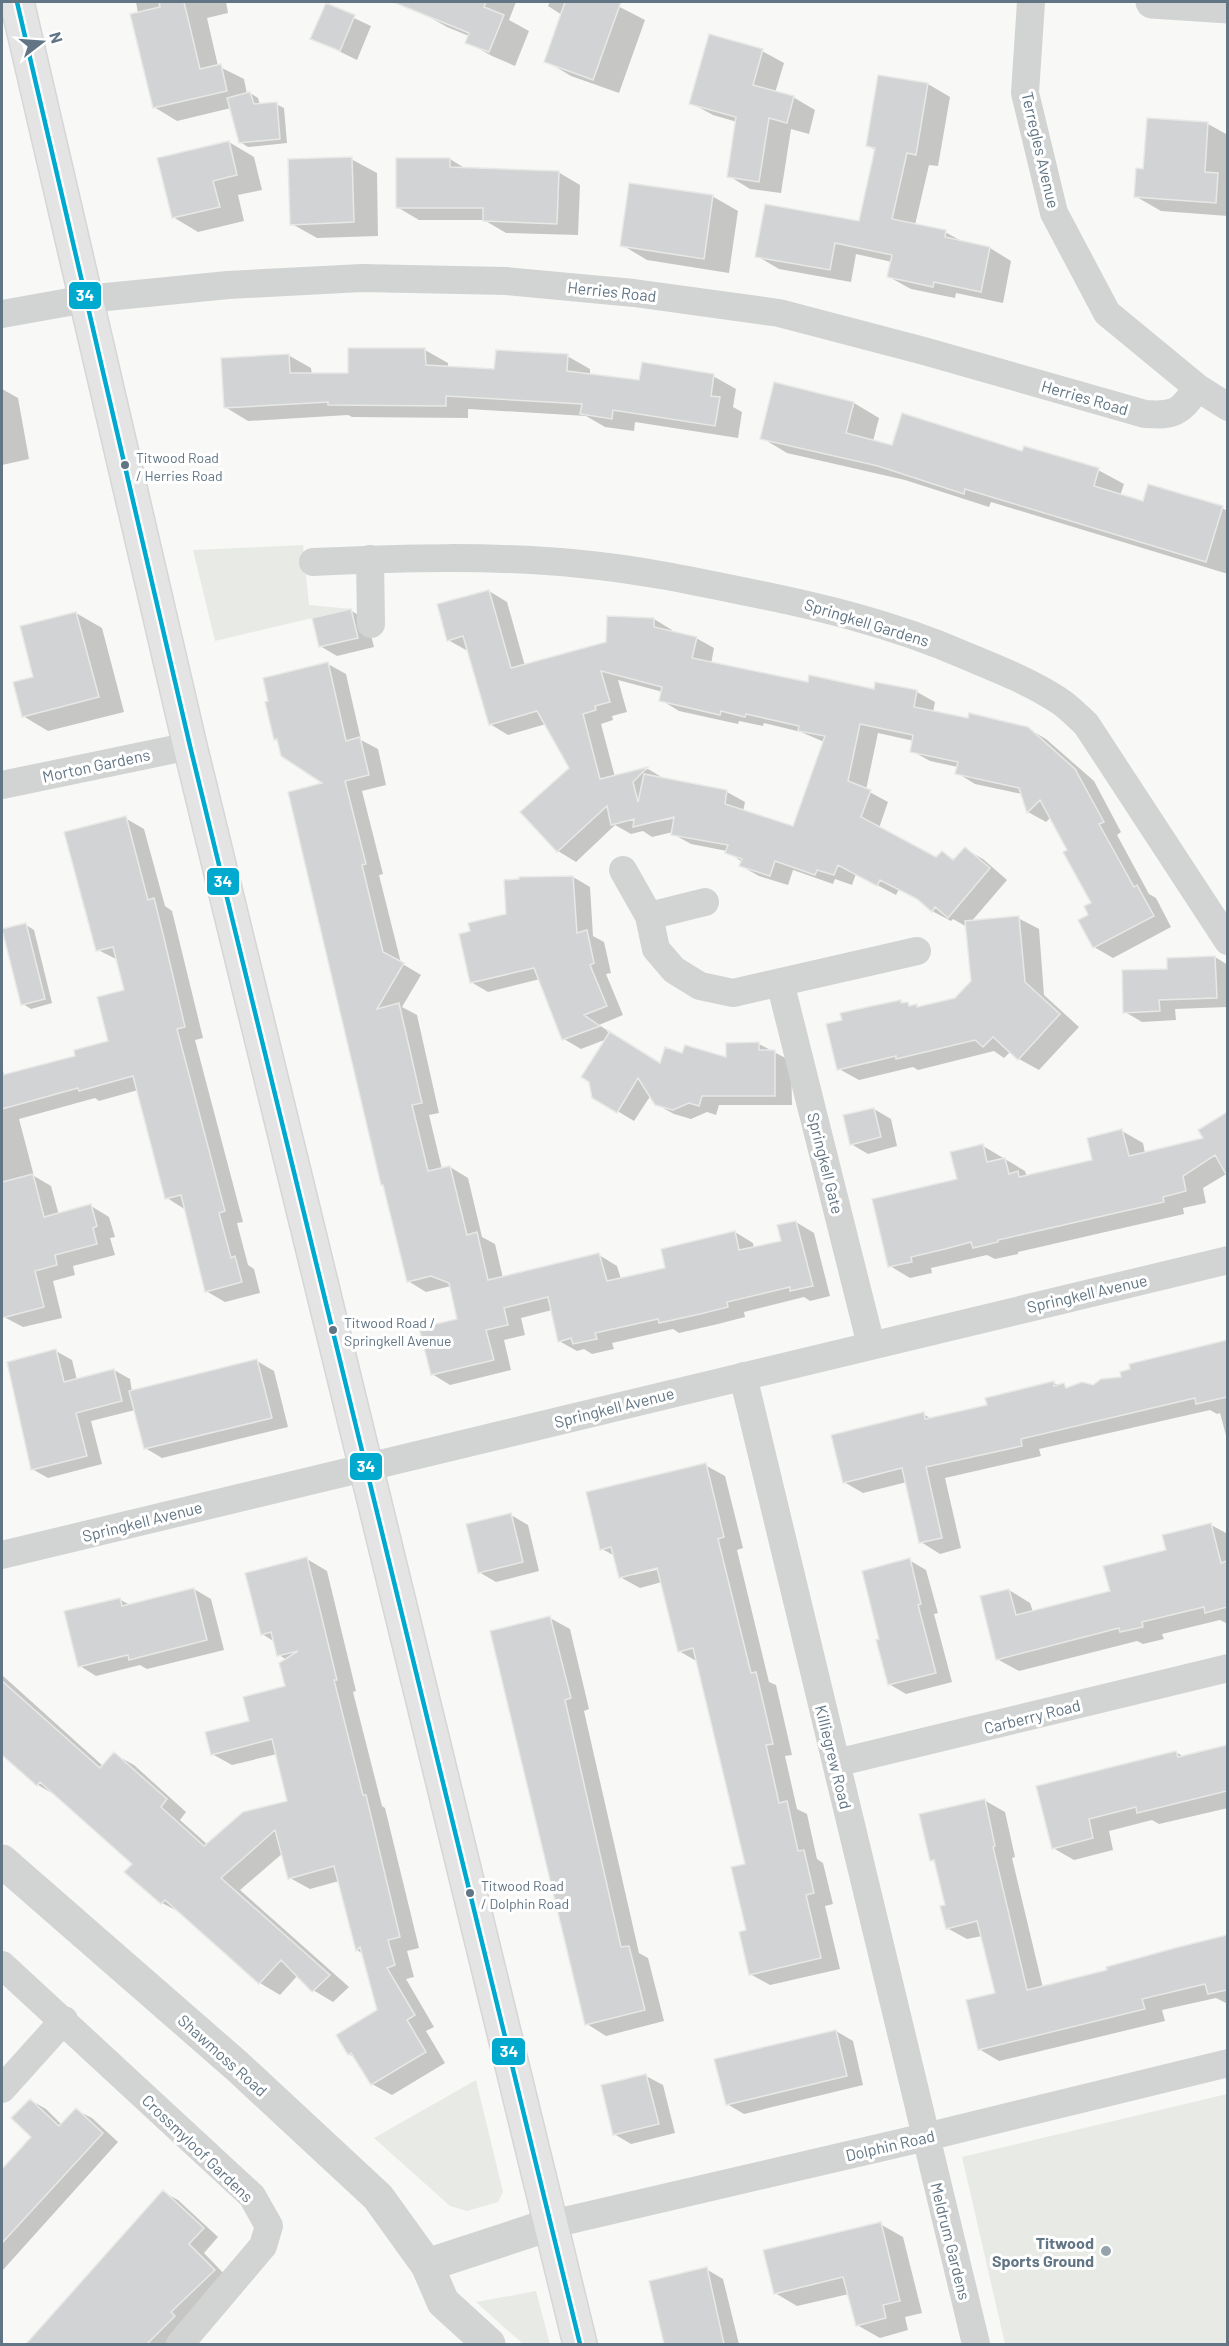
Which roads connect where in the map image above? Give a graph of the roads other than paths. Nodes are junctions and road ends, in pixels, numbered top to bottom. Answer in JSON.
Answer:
{"nodes":[{"id":1,"x":17,"y":2,"type":"edge"},
{"id":2,"x":1030,"y":2,"type":"edge"},
{"id":3,"x":1152,"y":2,"type":"edge"},
{"id":4,"x":1227,"y":7,"type":"edge"},
{"id":5,"x":86,"y":299,"type":"junction"},
{"id":6,"x":2,"y":314,"type":"edge"},
{"id":7,"x":1198,"y":388,"type":"junction"},
{"id":8,"x":1227,"y":407,"type":"edge"},
{"id":9,"x":370,"y":559,"type":"junction"},
{"id":10,"x":313,"y":562,"type":"dead end"},
{"id":11,"x":371,"y":624,"type":"dead end"},
{"id":12,"x":190,"y":746,"type":"junction"},
{"id":13,"x":2,"y":785,"type":"edge"},
{"id":14,"x":623,"y":870,"type":"dead end"},
{"id":15,"x":705,"y":902,"type":"dead end"},
{"id":16,"x":649,"y":916,"type":"junction"},
{"id":17,"x":1227,"y":941,"type":"edge"},
{"id":18,"x":917,"y":951,"type":"dead end"},
{"id":19,"x":780,"y":982,"type":"junction"},
{"id":20,"x":1227,"y":1260,"type":"edge"},
{"id":21,"x":871,"y":1345,"type":"junction"},
{"id":22,"x":743,"y":1376,"type":"junction"},
{"id":23,"x":366,"y":1466,"type":"junction"},
{"id":24,"x":2,"y":1555,"type":"edge"},
{"id":25,"x":1227,"y":1668,"type":"edge"},
{"id":26,"x":836,"y":1763,"type":"junction"},
{"id":27,"x":2,"y":1861,"type":"edge"},
{"id":28,"x":2,"y":1965,"type":"edge"},
{"id":29,"x":64,"y":2020,"type":"junction"},
{"id":30,"x":1227,"y":2063,"type":"edge"},
{"id":31,"x":2,"y":2089,"type":"edge"},
{"id":32,"x":926,"y":2137,"type":"junction"},
{"id":33,"x":552,"y":2224,"type":"junction"},
{"id":34,"x":427,"y":2265,"type":"junction"},
{"id":35,"x":180,"y":2344,"type":"edge"},
{"id":36,"x":489,"y":2344,"type":"edge"},
{"id":37,"x":580,"y":2344,"type":"edge"},
{"id":38,"x":976,"y":2344,"type":"edge"}],
"edges":[{"from":1,"to":5,"type":"main road"},
{"from":2,"to":7,"type":"street","name":"Terregles Avenue"},
{"from":3,"to":4,"type":"street"},
{"from":5,"to":6,"type":"street","name":"Herries Road"},
{"from":5,"to":7,"type":"street","name":"Herries Road"},
{"from":5,"to":12,"type":"main road"},
{"from":7,"to":8,"type":"street","name":"Terregles Avenue"},
{"from":9,"to":10,"type":"street","name":"Springkell Gardens"},
{"from":9,"to":11,"type":"street"},
{"from":9,"to":17,"type":"street","name":"Springkell Gardens"},
{"from":12,"to":13,"type":"street","name":"Morton Gardens"},
{"from":12,"to":23,"type":"main road"},
{"from":14,"to":16,"type":"street"},
{"from":15,"to":16,"type":"street"},
{"from":16,"to":19,"type":"street"},
{"from":18,"to":19,"type":"street"},
{"from":19,"to":21,"type":"street","name":"Springkell Gate"},
{"from":20,"to":21,"type":"street","name":"Springkell Avenue"},
{"from":21,"to":22,"type":"street","name":"Springkell Avenue"},
{"from":22,"to":23,"type":"street","name":"Springkell Avenue"},
{"from":22,"to":26,"type":"street","name":"Killiegrew Road"},
{"from":23,"to":24,"type":"street","name":"Springkell Avenue"},
{"from":23,"to":33,"type":"main road"},
{"from":25,"to":26,"type":"street","name":"Carberry Road"},
{"from":26,"to":32,"type":"street","name":"Killiegrew Road"},
{"from":27,"to":34,"type":"street","name":"Shawmoss Road"},
{"from":28,"to":29,"type":"street","name":"Crossmyloof Gardens"},
{"from":29,"to":31,"type":"street"},
{"from":29,"to":35,"type":"street","name":"Crossmyloof Gardens"},
{"from":30,"to":32,"type":"street","name":"Dolphin Road"},
{"from":32,"to":33,"type":"street","name":"Dolphin Road"},
{"from":32,"to":38,"type":"street","name":"Meldrum Gardens"},
{"from":33,"to":34,"type":"street"},
{"from":33,"to":37,"type":"main road"},
{"from":34,"to":36,"type":"street","name":"Shawmoss Road"}]}
